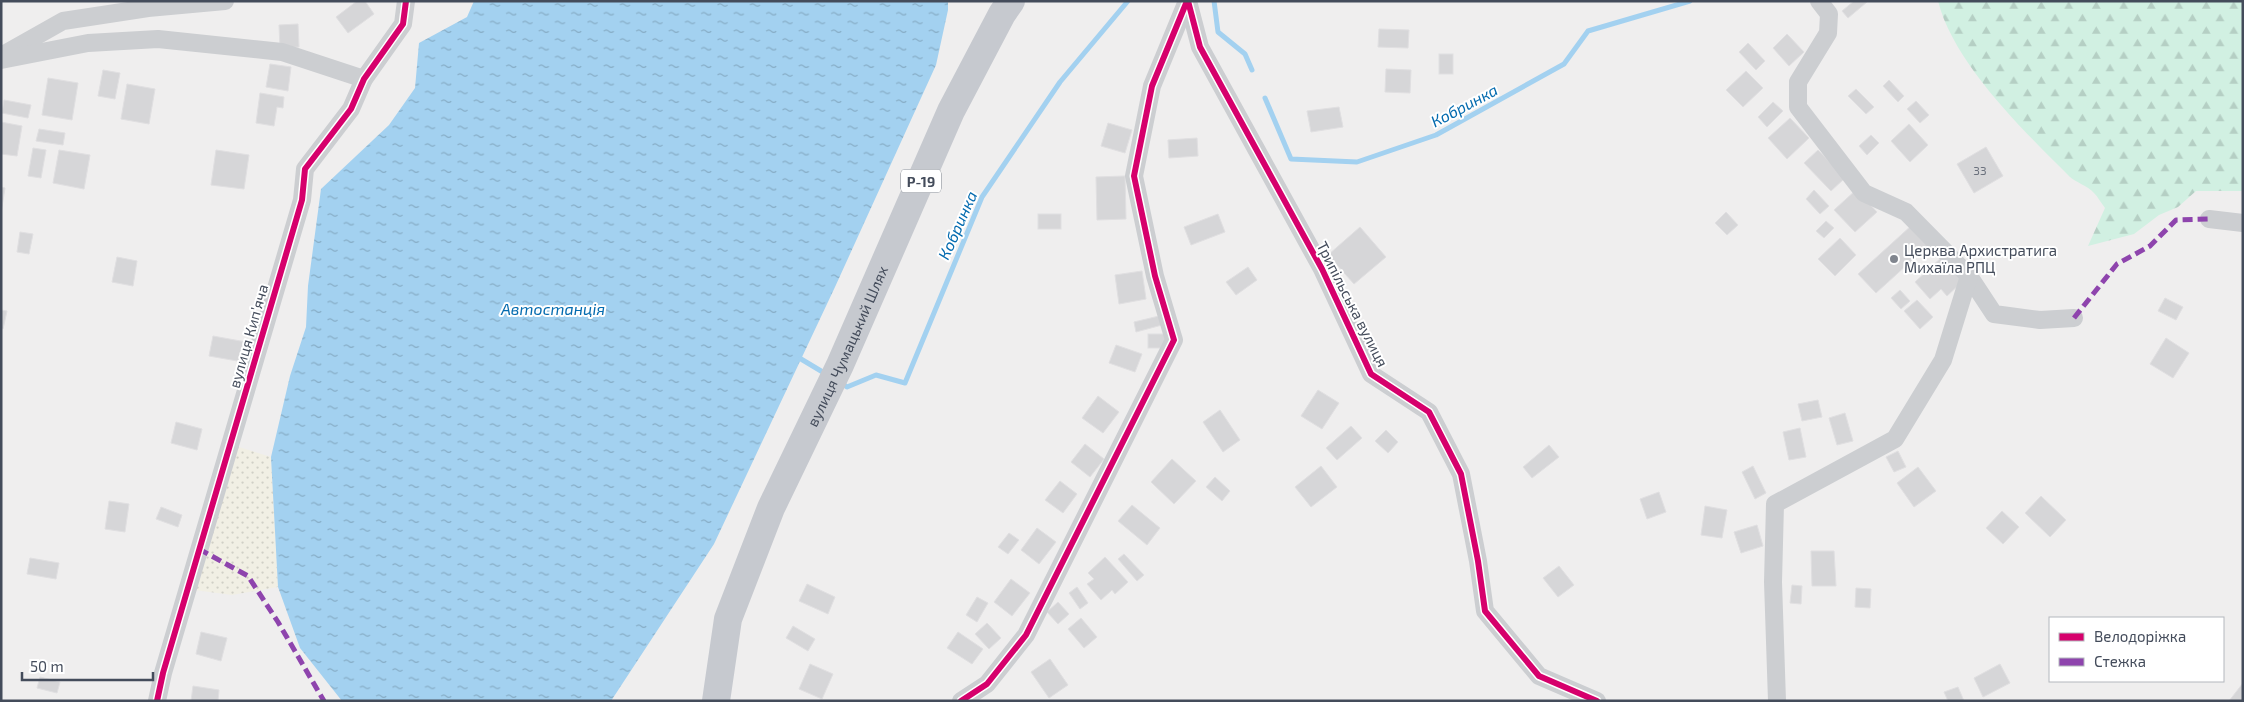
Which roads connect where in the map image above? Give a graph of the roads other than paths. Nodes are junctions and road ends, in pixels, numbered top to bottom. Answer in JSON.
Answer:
{"nodes":[{"id":1,"x":225,"y":1,"type":"edge"},
{"id":2,"x":406,"y":1,"type":"edge"},
{"id":3,"x":1011,"y":1,"type":"edge"},
{"id":4,"x":1187,"y":1,"type":"edge"},
{"id":5,"x":1819,"y":1,"type":"edge"},
{"id":6,"x":1,"y":56,"type":"edge"},
{"id":7,"x":1,"y":60,"type":"edge"},
{"id":8,"x":364,"y":79,"type":"junction"},
{"id":9,"x":2209,"y":219,"type":"dead end"},
{"id":10,"x":2243,"y":223,"type":"edge"},
{"id":11,"x":1969,"y":276,"type":"junction"},
{"id":12,"x":2074,"y":318,"type":"dead end"},
{"id":13,"x":157,"y":701,"type":"edge"},
{"id":14,"x":716,"y":701,"type":"edge"},
{"id":15,"x":961,"y":701,"type":"edge"},
{"id":16,"x":1597,"y":701,"type":"edge"},
{"id":17,"x":1777,"y":701,"type":"edge"}],
"edges":[{"from":1,"to":6,"type":"street"},
{"from":2,"to":8,"type":"street","name":"вулиця Кипʼяча"},
{"from":3,"to":14,"type":"main road","name":"вулиця Чумацький Шлях","number":"Р-19"},
{"from":4,"to":15,"type":"street"},
{"from":4,"to":16,"type":"street","name":"Трипільська вулиця"},
{"from":5,"to":11,"type":"street"},
{"from":7,"to":8,"type":"street"},
{"from":8,"to":13,"type":"street","name":"вулиця Кипʼяча"},
{"from":9,"to":10,"type":"street"},
{"from":11,"to":12,"type":"street"},
{"from":11,"to":17,"type":"street"}]}
